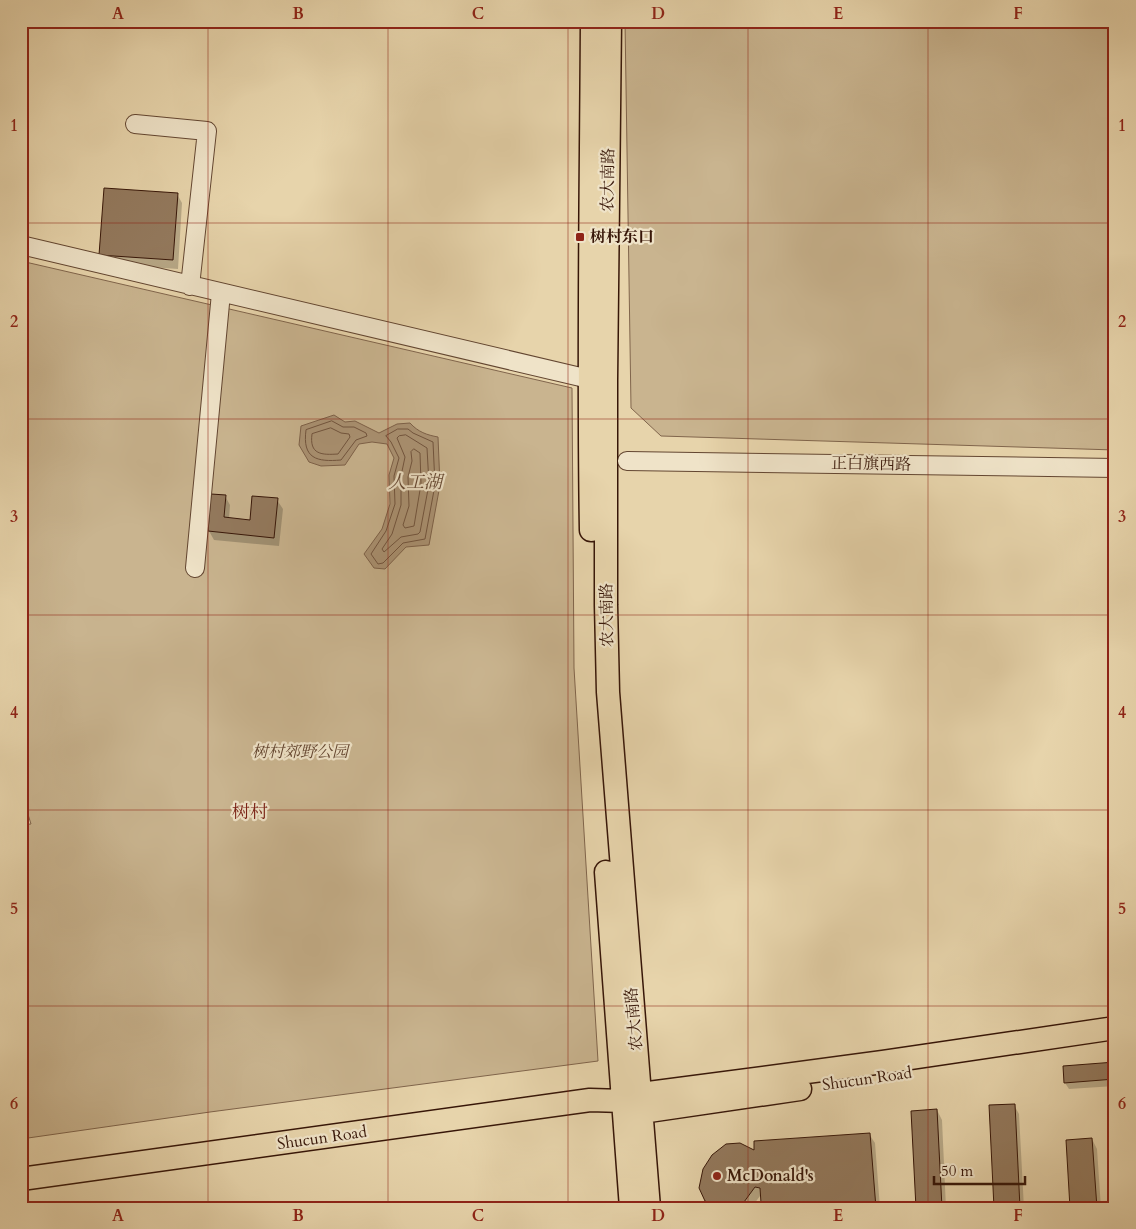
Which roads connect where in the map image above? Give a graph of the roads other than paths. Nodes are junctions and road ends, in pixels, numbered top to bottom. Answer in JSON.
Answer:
{"nodes":[{"id":1,"x":592,"y":21,"type":"edge"},
{"id":2,"x":610,"y":21,"type":"edge"},
{"id":3,"x":135,"y":124,"type":"dead end"},
{"id":4,"x":21,"y":246,"type":"edge"},
{"id":5,"x":190,"y":286,"type":"junction"},
{"id":6,"x":221,"y":293,"type":"junction"},
{"id":7,"x":588,"y":378,"type":"junction"},
{"id":8,"x":627,"y":460,"type":"dead end"},
{"id":9,"x":1115,"y":468,"type":"edge"},
{"id":10,"x":196,"y":568,"type":"dead end"},
{"id":11,"x":1115,"y":1028,"type":"edge"},
{"id":12,"x":1115,"y":1042,"type":"edge"},
{"id":13,"x":635,"y":1102,"type":"junction"},
{"id":14,"x":21,"y":1179,"type":"edge"},
{"id":15,"x":631,"y":1208,"type":"edge"},
{"id":16,"x":649,"y":1208,"type":"edge"}],
"edges":[{"from":1,"to":7,"type":"main road","name":"农大南路"},
{"from":2,"to":13,"type":"main road","name":"农大南路"},
{"from":3,"to":5,"type":"street"},
{"from":4,"to":5,"type":"street"},
{"from":5,"to":6,"type":"street"},
{"from":6,"to":7,"type":"street"},
{"from":6,"to":10,"type":"street"},
{"from":7,"to":13,"type":"main road","name":"农大南路"},
{"from":8,"to":9,"type":"street","name":"正白旗西路"},
{"from":11,"to":13,"type":"main road","name":"Shucun Road"},
{"from":12,"to":13,"type":"main road","name":"Shucun Road"},
{"from":13,"to":14,"type":"main road","name":"Shucun Road"},
{"from":13,"to":15,"type":"main road","name":"农大南路"},
{"from":13,"to":16,"type":"main road","name":"农大南路"}]}
